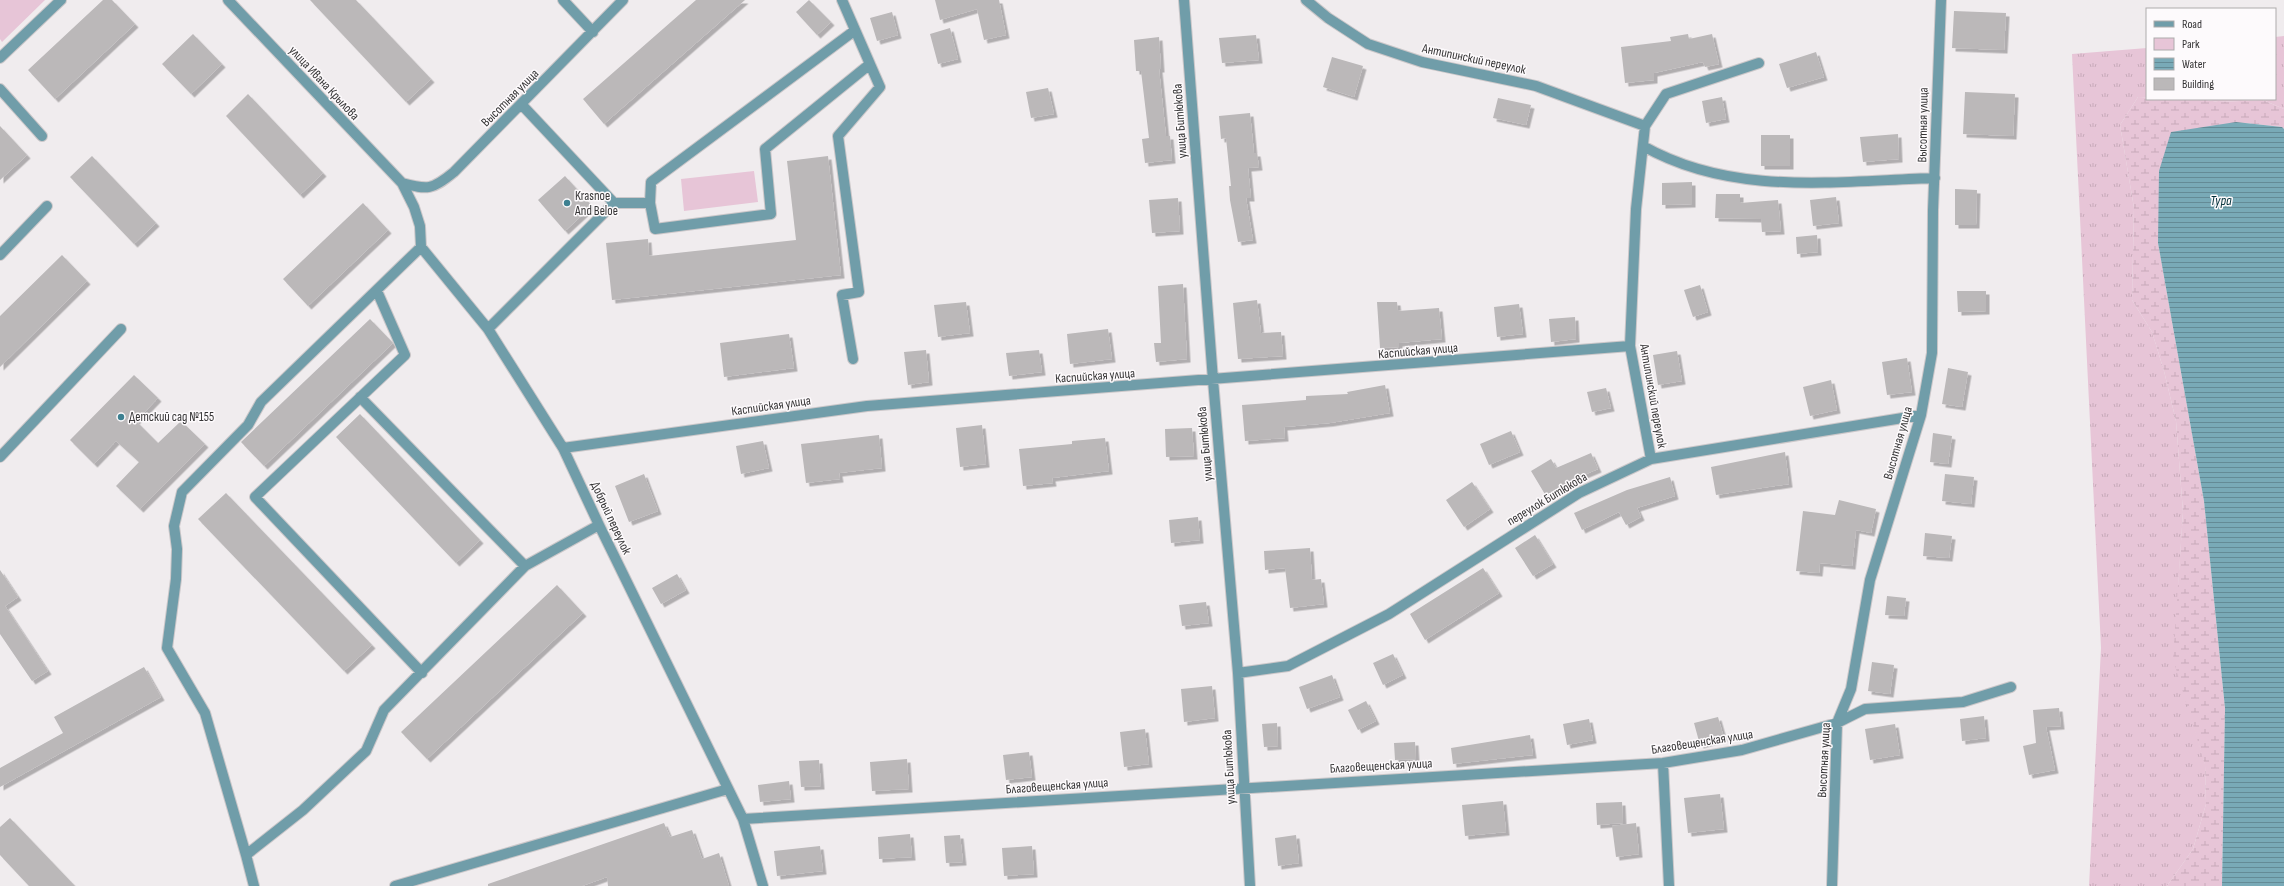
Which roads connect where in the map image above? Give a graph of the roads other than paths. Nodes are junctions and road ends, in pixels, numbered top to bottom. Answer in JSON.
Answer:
{"nodes":[{"id":1,"x":61,"y":0,"type":"edge"},
{"id":2,"x":228,"y":0,"type":"edge"},
{"id":3,"x":563,"y":0,"type":"edge"},
{"id":4,"x":623,"y":0,"type":"edge"},
{"id":5,"x":842,"y":0,"type":"edge"},
{"id":6,"x":1184,"y":0,"type":"edge"},
{"id":7,"x":1306,"y":0,"type":"edge"},
{"id":8,"x":1941,"y":0,"type":"edge"},
{"id":9,"x":854,"y":31,"type":"junction"},
{"id":10,"x":593,"y":32,"type":"junction"},
{"id":11,"x":0,"y":58,"type":"edge"},
{"id":12,"x":1759,"y":63,"type":"dead end"},
{"id":13,"x":870,"y":64,"type":"junction"},
{"id":14,"x":0,"y":89,"type":"edge"},
{"id":15,"x":522,"y":105,"type":"junction"},
{"id":16,"x":1645,"y":126,"type":"junction"},
{"id":17,"x":42,"y":136,"type":"dead end"},
{"id":18,"x":1643,"y":146,"type":"junction"},
{"id":19,"x":1935,"y":178,"type":"junction"},
{"id":20,"x":402,"y":183,"type":"junction"},
{"id":21,"x":614,"y":203,"type":"junction"},
{"id":22,"x":650,"y":203,"type":"junction"},
{"id":23,"x":47,"y":206,"type":"dead end"},
{"id":24,"x":421,"y":247,"type":"junction"},
{"id":25,"x":0,"y":255,"type":"edge"},
{"id":26,"x":377,"y":291,"type":"junction"},
{"id":27,"x":120,"y":329,"type":"dead end"},
{"id":28,"x":488,"y":329,"type":"junction"},
{"id":29,"x":1630,"y":346,"type":"junction"},
{"id":30,"x":853,"y":358,"type":"dead end"},
{"id":31,"x":1213,"y":380,"type":"junction"},
{"id":32,"x":360,"y":397,"type":"junction"},
{"id":33,"x":1921,"y":415,"type":"junction"},
{"id":34,"x":564,"y":448,"type":"junction"},
{"id":35,"x":0,"y":457,"type":"edge"},
{"id":36,"x":1651,"y":459,"type":"junction"},
{"id":37,"x":599,"y":524,"type":"junction"},
{"id":38,"x":525,"y":566,"type":"junction"},
{"id":39,"x":422,"y":673,"type":"junction"},
{"id":40,"x":1238,"y":673,"type":"junction"},
{"id":41,"x":2011,"y":687,"type":"dead end"},
{"id":42,"x":1837,"y":723,"type":"junction"},
{"id":43,"x":1662,"y":763,"type":"junction"},
{"id":44,"x":1244,"y":787,"type":"junction"},
{"id":45,"x":728,"y":788,"type":"junction"},
{"id":46,"x":743,"y":819,"type":"junction"},
{"id":47,"x":246,"y":855,"type":"junction"},
{"id":48,"x":254,"y":886,"type":"edge"},
{"id":49,"x":396,"y":886,"type":"edge"},
{"id":50,"x":763,"y":886,"type":"edge"},
{"id":51,"x":1250,"y":886,"type":"edge"},
{"id":52,"x":1669,"y":886,"type":"edge"},
{"id":53,"x":1832,"y":886,"type":"edge"}],
"edges":[{"from":1,"to":11,"type":"street"},
{"from":2,"to":20,"type":"street","name":"улица Ивана Крылова"},
{"from":3,"to":10,"type":"street"},
{"from":4,"to":10,"type":"street","name":"Высотная улица"},
{"from":5,"to":9,"type":"street"},
{"from":6,"to":31,"type":"street","name":"улица Битюкова"},
{"from":7,"to":16,"type":"street","name":"Антипинский переулок"},
{"from":8,"to":19,"type":"street","name":"Высотная улица"},
{"from":9,"to":13,"type":"street"},
{"from":9,"to":22,"type":"street"},
{"from":10,"to":15,"type":"street","name":"Высотная улица"},
{"from":12,"to":16,"type":"street","name":"Антипинский переулок"},
{"from":13,"to":22,"type":"street"},
{"from":13,"to":30,"type":"street"},
{"from":14,"to":17,"type":"street"},
{"from":15,"to":20,"type":"street","name":"Высотная улица"},
{"from":15,"to":21,"type":"street"},
{"from":16,"to":18,"type":"street","name":"Антипинский переулок"},
{"from":18,"to":19,"type":"street"},
{"from":18,"to":29,"type":"street","name":"Антипинский переулок"},
{"from":19,"to":33,"type":"street","name":"Высотная улица"},
{"from":20,"to":24,"type":"street"},
{"from":21,"to":22,"type":"street"},
{"from":21,"to":28,"type":"street"},
{"from":23,"to":25,"type":"street"},
{"from":24,"to":26,"type":"street"},
{"from":24,"to":28,"type":"street","name":"Добрый переулок"},
{"from":26,"to":32,"type":"street"},
{"from":26,"to":47,"type":"street"},
{"from":27,"to":35,"type":"street"},
{"from":28,"to":34,"type":"street","name":"Добрый переулок"},
{"from":29,"to":31,"type":"street","name":"Каспийская улица"},
{"from":29,"to":36,"type":"street","name":"Антипинский переулок"},
{"from":31,"to":34,"type":"street","name":"Каспийская улица"},
{"from":31,"to":40,"type":"street","name":"улица Битюкова"},
{"from":32,"to":38,"type":"street"},
{"from":32,"to":39,"type":"street"},
{"from":33,"to":36,"type":"street","name":"переулок Битюкова"},
{"from":33,"to":42,"type":"street","name":"Высотная улица"},
{"from":34,"to":37,"type":"street","name":"Добрый переулок"},
{"from":36,"to":40,"type":"street","name":"переулок Битюкова"},
{"from":37,"to":38,"type":"street"},
{"from":37,"to":45,"type":"street","name":"Добрый переулок"},
{"from":38,"to":39,"type":"street"},
{"from":39,"to":47,"type":"street"},
{"from":40,"to":44,"type":"street","name":"улица Битюкова"},
{"from":41,"to":42,"type":"street","name":"Благовещенская улица"},
{"from":42,"to":43,"type":"street","name":"Благовещенская улица"},
{"from":42,"to":53,"type":"street","name":"Высотная улица"},
{"from":43,"to":44,"type":"street","name":"Благовещенская улица"},
{"from":43,"to":52,"type":"street"},
{"from":44,"to":46,"type":"street","name":"Благовещенская улица"},
{"from":44,"to":51,"type":"street","name":"улица Битюкова"},
{"from":45,"to":46,"type":"street","name":"Добрый переулок"},
{"from":45,"to":49,"type":"street"},
{"from":46,"to":50,"type":"street","name":"Добрый переулок"},
{"from":47,"to":48,"type":"street"}]}
